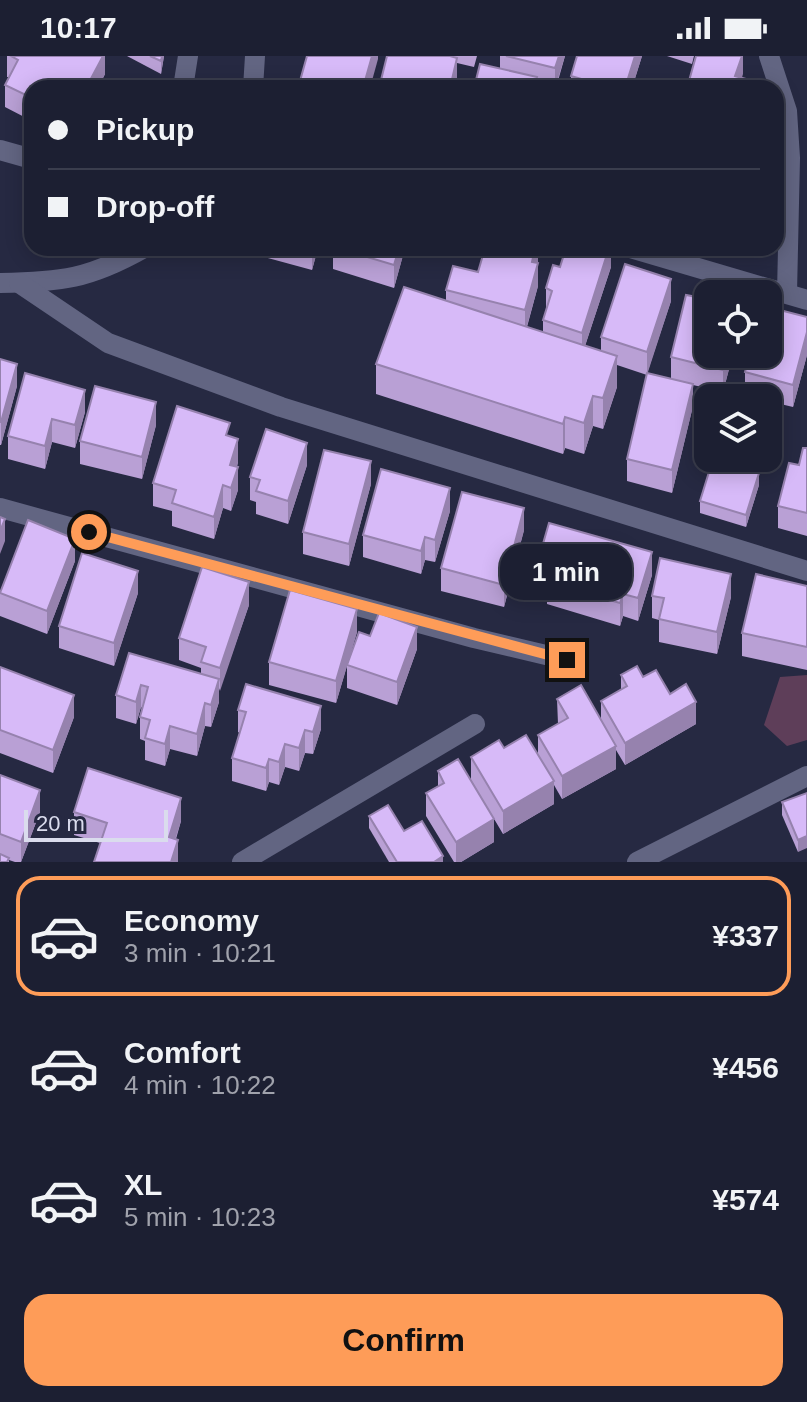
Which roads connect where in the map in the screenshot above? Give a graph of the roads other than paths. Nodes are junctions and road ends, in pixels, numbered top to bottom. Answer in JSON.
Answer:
{"nodes":[{"id":1,"x":188,"y":56,"type":"edge"},
{"id":2,"x":255,"y":56,"type":"edge"},
{"id":3,"x":769,"y":56,"type":"edge"},
{"id":4,"x":184,"y":80,"type":"edge"},
{"id":5,"x":254,"y":80,"type":"edge"},
{"id":6,"x":777,"y":80,"type":"edge"},
{"id":7,"x":784,"y":102,"type":"edge"},
{"id":8,"x":0,"y":150,"type":"edge"},
{"id":9,"x":24,"y":157,"type":"edge"},
{"id":10,"x":130,"y":256,"type":"edge"},
{"id":11,"x":658,"y":256,"type":"edge"},
{"id":12,"x":10,"y":283,"type":"edge"},
{"id":13,"x":787,"y":293,"type":"junction"},
{"id":14,"x":807,"y":300,"type":"edge"},
{"id":15,"x":0,"y":508,"type":"edge"},
{"id":16,"x":807,"y":571,"type":"edge"},
{"id":17,"x":567,"y":660,"type":"dead end"},
{"id":18,"x":475,"y":724,"type":"dead end"},
{"id":19,"x":807,"y":776,"type":"edge"},
{"id":20,"x":242,"y":862,"type":"edge"},
{"id":21,"x":637,"y":862,"type":"edge"}],
"edges":[{"from":1,"to":4,"type":"street"},
{"from":2,"to":5,"type":"street"},
{"from":3,"to":6,"type":"street"},
{"from":7,"to":13,"type":"street"},
{"from":8,"to":9,"type":"street"},
{"from":10,"to":12,"type":"street"},
{"from":11,"to":13,"type":"street"},
{"from":12,"to":16,"type":"street"},
{"from":13,"to":14,"type":"street"},
{"from":15,"to":17,"type":"street"},
{"from":18,"to":20,"type":"street"},
{"from":19,"to":21,"type":"street"}]}
